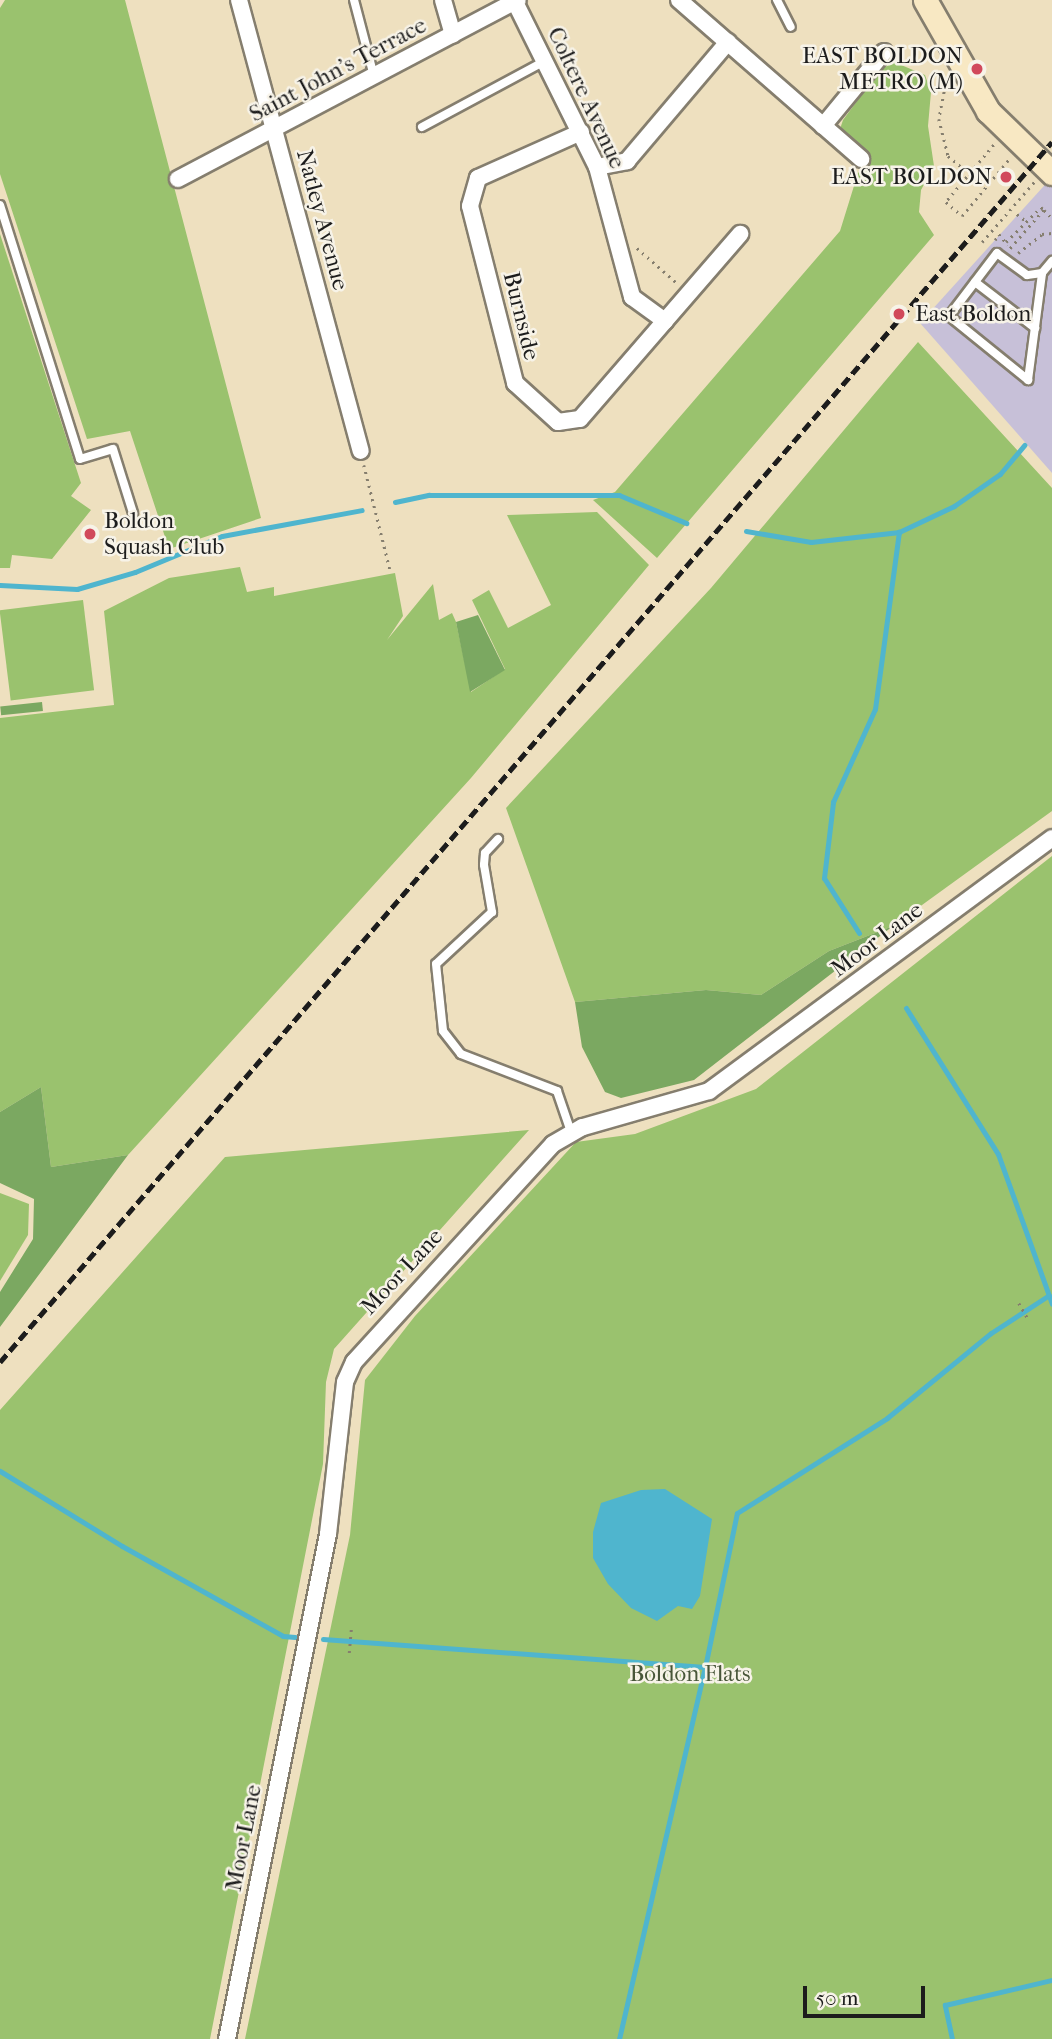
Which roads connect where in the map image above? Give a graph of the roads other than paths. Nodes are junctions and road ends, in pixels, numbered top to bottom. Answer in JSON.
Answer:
{"nodes":[{"id":1,"x":239,"y":0,"type":"edge"},
{"id":2,"x":354,"y":0,"type":"edge"},
{"id":3,"x":443,"y":0,"type":"edge"},
{"id":4,"x":679,"y":0,"type":"edge"},
{"id":5,"x":777,"y":0,"type":"edge"},
{"id":6,"x":925,"y":0,"type":"edge"},
{"id":7,"x":517,"y":1,"type":"edge"},
{"id":8,"x":791,"y":27,"type":"dead end"},
{"id":9,"x":453,"y":35,"type":"junction"},
{"id":10,"x":728,"y":42,"type":"junction"},
{"id":11,"x":884,"y":52,"type":"dead end"},
{"id":12,"x":545,"y":61,"type":"junction"},
{"id":13,"x":374,"y":76,"type":"junction"},
{"id":14,"x":823,"y":126,"type":"junction"},
{"id":15,"x":422,"y":127,"type":"dead end"},
{"id":16,"x":274,"y":129,"type":"junction"},
{"id":17,"x":581,"y":132,"type":"junction"},
{"id":18,"x":861,"y":159,"type":"dead end"},
{"id":19,"x":597,"y":167,"type":"junction"},
{"id":20,"x":1045,"y":176,"type":"edge"},
{"id":21,"x":178,"y":179,"type":"dead end"},
{"id":22,"x":0,"y":205,"type":"edge"},
{"id":23,"x":740,"y":234,"type":"dead end"},
{"id":24,"x":1052,"y":261,"type":"edge"},
{"id":25,"x":1042,"y":273,"type":"junction"},
{"id":26,"x":975,"y":282,"type":"junction"},
{"id":27,"x":665,"y":321,"type":"junction"},
{"id":28,"x":1035,"y":328,"type":"junction"},
{"id":29,"x":361,"y":451,"type":"road end"},
{"id":30,"x":133,"y":513,"type":"dead end"},
{"id":31,"x":1052,"y":838,"type":"edge"},
{"id":32,"x":498,"y":839,"type":"dead end"},
{"id":33,"x":570,"y":1132,"type":"junction"},
{"id":34,"x":227,"y":2039,"type":"edge"}],
"edges":[{"from":1,"to":16,"type":"street","name":"Natley Avenue"},
{"from":2,"to":13,"type":"lane"},
{"from":3,"to":9,"type":"street"},
{"from":4,"to":10,"type":"street"},
{"from":5,"to":8,"type":"lane"},
{"from":6,"to":20,"type":"main road"},
{"from":7,"to":9,"type":"street","name":"Saint John's Terrace"},
{"from":7,"to":12,"type":"street","name":"Coltere Avenue"},
{"from":9,"to":13,"type":"street","name":"Saint John's Terrace"},
{"from":10,"to":14,"type":"street"},
{"from":10,"to":19,"type":"street"},
{"from":11,"to":14,"type":"street"},
{"from":12,"to":15,"type":"lane"},
{"from":12,"to":17,"type":"street","name":"Coltere Avenue"},
{"from":13,"to":16,"type":"street","name":"Saint John's Terrace"},
{"from":14,"to":18,"type":"street"},
{"from":16,"to":21,"type":"street","name":"Saint John's Terrace"},
{"from":16,"to":29,"type":"street","name":"Natley Avenue"},
{"from":17,"to":19,"type":"street","name":"Coltere Avenue"},
{"from":17,"to":27,"type":"street","name":"Burnside"},
{"from":19,"to":27,"type":"street","name":"Coltere Avenue"},
{"from":22,"to":30,"type":"lane"},
{"from":23,"to":27,"type":"street","name":"Burnside"},
{"from":24,"to":25,"type":"lane"},
{"from":25,"to":26,"type":"lane"},
{"from":25,"to":28,"type":"lane"},
{"from":26,"to":28,"type":"lane"},
{"from":26,"to":28,"type":"lane"},
{"from":31,"to":33,"type":"street","name":"Moor Lane"},
{"from":32,"to":33,"type":"lane"},
{"from":33,"to":34,"type":"street","name":"Moor Lane"}]}
